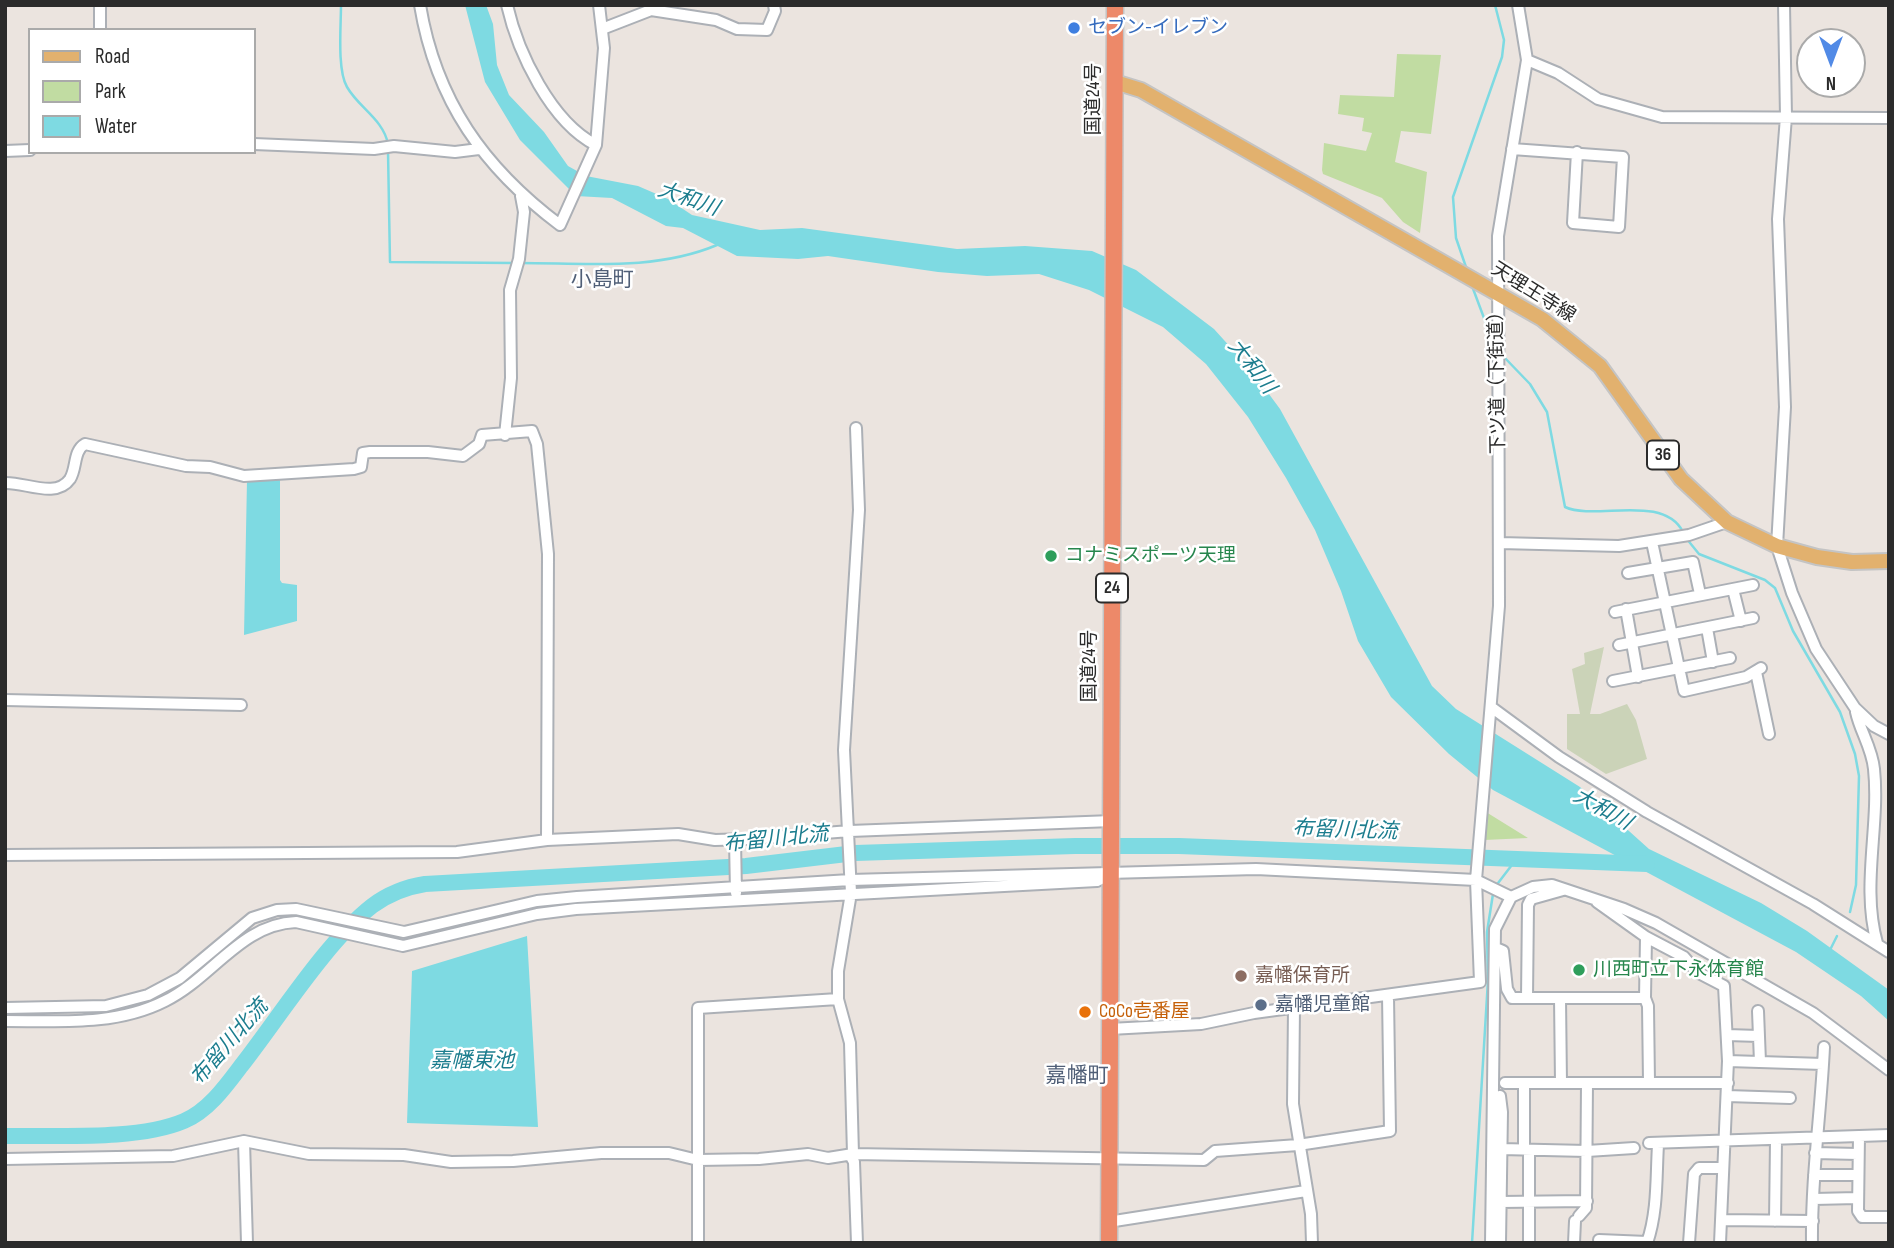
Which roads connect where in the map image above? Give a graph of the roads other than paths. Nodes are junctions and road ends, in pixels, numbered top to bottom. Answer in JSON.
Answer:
{"nodes":[{"id":1,"x":100,"y":5,"type":"edge"},
{"id":2,"x":420,"y":5,"type":"edge"},
{"id":3,"x":507,"y":5,"type":"edge"},
{"id":4,"x":599,"y":5,"type":"edge"},
{"id":5,"x":774,"y":5,"type":"edge"},
{"id":6,"x":1115,"y":5,"type":"edge"},
{"id":7,"x":1518,"y":5,"type":"edge"},
{"id":8,"x":1784,"y":5,"type":"edge"},
{"id":9,"x":100,"y":28,"type":"edge"},
{"id":10,"x":602,"y":29,"type":"junction"},
{"id":11,"x":1527,"y":60,"type":"junction"},
{"id":12,"x":1115,"y":82,"type":"junction"},
{"id":13,"x":1786,"y":117,"type":"junction"},
{"id":14,"x":1889,"y":118,"type":"edge"},
{"id":15,"x":256,"y":144,"type":"edge"},
{"id":16,"x":596,"y":146,"type":"junction"},
{"id":17,"x":479,"y":149,"type":"junction"},
{"id":18,"x":1512,"y":149,"type":"junction"},
{"id":19,"x":28,"y":150,"type":"edge"},
{"id":20,"x":5,"y":151,"type":"edge"},
{"id":21,"x":1577,"y":152,"type":"junction"},
{"id":22,"x":521,"y":196,"type":"junction"},
{"id":23,"x":524,"y":212,"type":"junction"},
{"id":24,"x":561,"y":223,"type":"junction"},
{"id":25,"x":1497,"y":293,"type":"junction"},
{"id":26,"x":856,"y":428,"type":"dead end"},
{"id":27,"x":505,"y":435,"type":"junction"},
{"id":28,"x":5,"y":483,"type":"edge"},
{"id":29,"x":1727,"y":522,"type":"junction"},
{"id":30,"x":1653,"y":542,"type":"junction"},
{"id":31,"x":1500,"y":543,"type":"junction"},
{"id":32,"x":1777,"y":546,"type":"junction"},
{"id":33,"x":1889,"y":561,"type":"edge"},
{"id":34,"x":1658,"y":568,"type":"junction"},
{"id":35,"x":1628,"y":573,"type":"dead end"},
{"id":36,"x":1753,"y":585,"type":"dead end"},
{"id":37,"x":1733,"y":589,"type":"junction"},
{"id":38,"x":1700,"y":594,"type":"junction"},
{"id":39,"x":1664,"y":601,"type":"junction"},
{"id":40,"x":1753,"y":618,"type":"dead end"},
{"id":41,"x":1741,"y":621,"type":"junction"},
{"id":42,"x":1707,"y":628,"type":"junction"},
{"id":43,"x":1671,"y":636,"type":"junction"},
{"id":44,"x":1632,"y":644,"type":"junction"},
{"id":45,"x":1619,"y":645,"type":"dead end"},
{"id":46,"x":1730,"y":658,"type":"dead end"},
{"id":47,"x":1713,"y":662,"type":"junction"},
{"id":48,"x":1679,"y":669,"type":"junction"},
{"id":49,"x":1638,"y":677,"type":"junction"},
{"id":50,"x":1613,"y":681,"type":"dead end"},
{"id":51,"x":5,"y":700,"type":"edge"},
{"id":52,"x":241,"y":705,"type":"dead end"},
{"id":53,"x":1855,"y":708,"type":"junction"},
{"id":54,"x":1490,"y":709,"type":"junction"},
{"id":55,"x":1769,"y":734,"type":"dead end"},
{"id":56,"x":1889,"y":734,"type":"edge"},
{"id":57,"x":1112,"y":827,"type":"junction"},
{"id":58,"x":850,"y":833,"type":"junction"},
{"id":59,"x":547,"y":840,"type":"junction"},
{"id":60,"x":736,"y":842,"type":"junction"},
{"id":61,"x":5,"y":855,"type":"edge"},
{"id":62,"x":1112,"y":869,"type":"junction"},
{"id":63,"x":850,"y":876,"type":"junction"},
{"id":64,"x":1477,"y":876,"type":"junction"},
{"id":65,"x":736,"y":888,"type":"junction"},
{"id":66,"x":1566,"y":889,"type":"junction"},
{"id":67,"x":850,"y":893,"type":"junction"},
{"id":68,"x":1507,"y":895,"type":"junction"},
{"id":69,"x":1592,"y":897,"type":"junction"},
{"id":70,"x":1481,"y":922,"type":"junction"},
{"id":71,"x":1494,"y":928,"type":"junction"},
{"id":72,"x":1646,"y":937,"type":"junction"},
{"id":73,"x":1877,"y":943,"type":"junction"},
{"id":74,"x":1496,"y":948,"type":"junction"},
{"id":75,"x":1889,"y":952,"type":"edge"},
{"id":76,"x":1388,"y":996,"type":"junction"},
{"id":77,"x":1527,"y":998,"type":"junction"},
{"id":78,"x":1560,"y":998,"type":"junction"},
{"id":79,"x":1645,"y":998,"type":"junction"},
{"id":80,"x":838,"y":999,"type":"junction"},
{"id":81,"x":5,"y":1008,"type":"edge"},
{"id":82,"x":1294,"y":1008,"type":"junction"},
{"id":83,"x":1758,"y":1011,"type":"dead end"},
{"id":84,"x":5,"y":1021,"type":"edge"},
{"id":85,"x":1110,"y":1029,"type":"junction"},
{"id":86,"x":1727,"y":1035,"type":"junction"},
{"id":87,"x":1759,"y":1036,"type":"junction"},
{"id":88,"x":1824,"y":1047,"type":"dead end"},
{"id":89,"x":1728,"y":1061,"type":"junction"},
{"id":90,"x":1760,"y":1062,"type":"junction"},
{"id":91,"x":1823,"y":1064,"type":"junction"},
{"id":92,"x":1889,"y":1070,"type":"edge"},
{"id":93,"x":1650,"y":1082,"type":"junction"},
{"id":94,"x":1505,"y":1083,"type":"dead end"},
{"id":95,"x":1524,"y":1083,"type":"junction"},
{"id":96,"x":1561,"y":1083,"type":"junction"},
{"id":97,"x":1587,"y":1083,"type":"junction"},
{"id":98,"x":1728,"y":1083,"type":"junction"},
{"id":99,"x":1494,"y":1093,"type":"junction"},
{"id":100,"x":1727,"y":1096,"type":"junction"},
{"id":101,"x":1790,"y":1098,"type":"dead end"},
{"id":102,"x":1889,"y":1135,"type":"edge"},
{"id":103,"x":1858,"y":1136,"type":"junction"},
{"id":104,"x":1817,"y":1137,"type":"junction"},
{"id":105,"x":1776,"y":1140,"type":"junction"},
{"id":106,"x":244,"y":1141,"type":"junction"},
{"id":107,"x":1725,"y":1143,"type":"junction"},
{"id":108,"x":1297,"y":1145,"type":"junction"},
{"id":109,"x":1634,"y":1148,"type":"dead end"},
{"id":110,"x":1501,"y":1149,"type":"junction"},
{"id":111,"x":1527,"y":1150,"type":"junction"},
{"id":112,"x":1587,"y":1151,"type":"junction"},
{"id":113,"x":1815,"y":1153,"type":"junction"},
{"id":114,"x":1858,"y":1154,"type":"junction"},
{"id":115,"x":851,"y":1155,"type":"junction"},
{"id":116,"x":1109,"y":1157,"type":"junction"},
{"id":117,"x":5,"y":1159,"type":"edge"},
{"id":118,"x":698,"y":1160,"type":"junction"},
{"id":119,"x":1723,"y":1168,"type":"junction"},
{"id":120,"x":1814,"y":1175,"type":"junction"},
{"id":121,"x":1858,"y":1175,"type":"junction"},
{"id":122,"x":1306,"y":1191,"type":"junction"},
{"id":123,"x":1857,"y":1198,"type":"junction"},
{"id":124,"x":1814,"y":1199,"type":"junction"},
{"id":125,"x":1587,"y":1201,"type":"junction"},
{"id":126,"x":1500,"y":1202,"type":"junction"},
{"id":127,"x":1529,"y":1202,"type":"junction"},
{"id":128,"x":1889,"y":1217,"type":"edge"},
{"id":129,"x":1721,"y":1220,"type":"junction"},
{"id":130,"x":1775,"y":1220,"type":"junction"},
{"id":131,"x":1813,"y":1221,"type":"junction"},
{"id":132,"x":1108,"y":1222,"type":"junction"},
{"id":133,"x":1600,"y":1240,"type":"dead end"},
{"id":134,"x":1647,"y":1242,"type":"edge"},
{"id":135,"x":247,"y":1243,"type":"edge"},
{"id":136,"x":698,"y":1243,"type":"edge"},
{"id":137,"x":857,"y":1243,"type":"edge"},
{"id":138,"x":1109,"y":1243,"type":"edge"},
{"id":139,"x":1312,"y":1243,"type":"edge"},
{"id":140,"x":1491,"y":1243,"type":"edge"},
{"id":141,"x":1500,"y":1243,"type":"edge"},
{"id":142,"x":1529,"y":1243,"type":"edge"},
{"id":143,"x":1574,"y":1243,"type":"edge"},
{"id":144,"x":1689,"y":1243,"type":"edge"},
{"id":145,"x":1720,"y":1243,"type":"edge"},
{"id":146,"x":1812,"y":1243,"type":"edge"}],
"edges":[{"from":1,"to":9,"type":"street"},
{"from":2,"to":17,"type":"street"},
{"from":3,"to":16,"type":"street"},
{"from":4,"to":10,"type":"street"},
{"from":5,"to":10,"type":"street"},
{"from":6,"to":12,"type":"highway","name":"国道24号","number":"24"},
{"from":7,"to":11,"type":"street","name":"下ツ道（下街道）"},
{"from":8,"to":13,"type":"street"},
{"from":10,"to":16,"type":"street"},
{"from":11,"to":13,"type":"street"},
{"from":11,"to":18,"type":"street","name":"下ツ道（下街道）"},
{"from":12,"to":25,"type":"main road","name":"天理王寺線","number":"36"},
{"from":12,"to":57,"type":"highway","name":"国道24号","number":"24"},
{"from":13,"to":14,"type":"street"},
{"from":13,"to":32,"type":"street"},
{"from":15,"to":17,"type":"street"},
{"from":16,"to":24,"type":"street"},
{"from":17,"to":22,"type":"street"},
{"from":18,"to":21,"type":"street"},
{"from":18,"to":25,"type":"street","name":"下ツ道（下街道）"},
{"from":19,"to":20,"type":"street"},
{"from":21,"to":21,"type":"street"},
{"from":22,"to":23,"type":"street"},
{"from":22,"to":24,"type":"street"},
{"from":23,"to":24,"type":"street"},
{"from":23,"to":27,"type":"street"},
{"from":25,"to":29,"type":"main road","name":"天理王寺線","number":"36"},
{"from":25,"to":31,"type":"street","name":"下ツ道（下街道）"},
{"from":26,"to":58,"type":"street"},
{"from":27,"to":28,"type":"street"},
{"from":27,"to":59,"type":"street"},
{"from":29,"to":30,"type":"street"},
{"from":29,"to":32,"type":"main road","name":"天理王寺線","number":"36"},
{"from":30,"to":31,"type":"street"},
{"from":30,"to":34,"type":"street"},
{"from":31,"to":54,"type":"street","name":"下ツ道（下街道）"},
{"from":32,"to":33,"type":"main road","name":"天理王寺線","number":"36"},
{"from":32,"to":53,"type":"street"},
{"from":34,"to":35,"type":"street"},
{"from":34,"to":38,"type":"street"},
{"from":34,"to":39,"type":"street"},
{"from":36,"to":37,"type":"street"},
{"from":37,"to":38,"type":"street"},
{"from":37,"to":41,"type":"street"},
{"from":38,"to":39,"type":"street"},
{"from":39,"to":43,"type":"street"},
{"from":39,"to":44,"type":"street"},
{"from":40,"to":41,"type":"street"},
{"from":41,"to":42,"type":"street"},
{"from":42,"to":43,"type":"street"},
{"from":42,"to":47,"type":"street"},
{"from":43,"to":44,"type":"street"},
{"from":43,"to":48,"type":"street"},
{"from":44,"to":45,"type":"street"},
{"from":44,"to":49,"type":"street"},
{"from":46,"to":47,"type":"street"},
{"from":47,"to":48,"type":"street"},
{"from":48,"to":49,"type":"street"},
{"from":48,"to":55,"type":"street"},
{"from":49,"to":50,"type":"street"},
{"from":51,"to":52,"type":"street"},
{"from":53,"to":56,"type":"street"},
{"from":53,"to":73,"type":"street"},
{"from":54,"to":64,"type":"street","name":"下ツ道（下街道）"},
{"from":54,"to":73,"type":"street"},
{"from":57,"to":58,"type":"street"},
{"from":57,"to":62,"type":"highway","name":"国道24号","number":"24"},
{"from":58,"to":60,"type":"street"},
{"from":58,"to":63,"type":"street"},
{"from":59,"to":60,"type":"street"},
{"from":59,"to":61,"type":"street"},
{"from":60,"to":65,"type":"street"},
{"from":62,"to":63,"type":"street"},
{"from":62,"to":64,"type":"street"},
{"from":62,"to":67,"type":"street"},
{"from":62,"to":85,"type":"highway","name":"国道24号","number":"24"},
{"from":63,"to":65,"type":"street"},
{"from":63,"to":67,"type":"street"},
{"from":64,"to":68,"type":"street"},
{"from":64,"to":70,"type":"street","name":"下ツ道（下街道）"},
{"from":65,"to":67,"type":"street"},
{"from":65,"to":81,"type":"street"},
{"from":65,"to":84,"type":"street"},
{"from":66,"to":68,"type":"street"},
{"from":66,"to":69,"type":"street"},
{"from":66,"to":77,"type":"street"},
{"from":67,"to":80,"type":"street"},
{"from":68,"to":71,"type":"street"},
{"from":69,"to":72,"type":"street"},
{"from":69,"to":92,"type":"street"},
{"from":70,"to":71,"type":"street"},
{"from":70,"to":76,"type":"street","name":"下ツ道（下街道）"},
{"from":71,"to":74,"type":"street"},
{"from":72,"to":79,"type":"street"},
{"from":72,"to":86,"type":"street"},
{"from":73,"to":75,"type":"street"},
{"from":74,"to":77,"type":"street"},
{"from":74,"to":99,"type":"street"},
{"from":76,"to":82,"type":"street"},
{"from":76,"to":108,"type":"street"},
{"from":77,"to":78,"type":"street"},
{"from":78,"to":79,"type":"street"},
{"from":78,"to":96,"type":"street"},
{"from":79,"to":93,"type":"street"},
{"from":80,"to":115,"type":"street"},
{"from":80,"to":118,"type":"street"},
{"from":82,"to":85,"type":"street"},
{"from":82,"to":108,"type":"street"},
{"from":83,"to":87,"type":"street"},
{"from":85,"to":116,"type":"highway","name":"国道24号","number":"24"},
{"from":86,"to":87,"type":"street"},
{"from":86,"to":89,"type":"street"},
{"from":87,"to":90,"type":"street"},
{"from":88,"to":91,"type":"street"},
{"from":89,"to":90,"type":"street"},
{"from":89,"to":98,"type":"street"},
{"from":90,"to":91,"type":"street"},
{"from":91,"to":104,"type":"street"},
{"from":93,"to":97,"type":"street"},
{"from":93,"to":98,"type":"street"},
{"from":94,"to":95,"type":"street"},
{"from":95,"to":96,"type":"street"},
{"from":95,"to":111,"type":"street"},
{"from":96,"to":97,"type":"street"},
{"from":97,"to":112,"type":"street"},
{"from":98,"to":100,"type":"street"},
{"from":99,"to":110,"type":"street"},
{"from":99,"to":140,"type":"street"},
{"from":100,"to":101,"type":"street"},
{"from":100,"to":107,"type":"street"},
{"from":102,"to":103,"type":"street"},
{"from":103,"to":104,"type":"street"},
{"from":103,"to":114,"type":"street"},
{"from":104,"to":105,"type":"street"},
{"from":104,"to":113,"type":"street"},
{"from":105,"to":107,"type":"street"},
{"from":105,"to":130,"type":"street"},
{"from":106,"to":117,"type":"street"},
{"from":106,"to":118,"type":"street"},
{"from":106,"to":135,"type":"street"},
{"from":107,"to":119,"type":"street"},
{"from":107,"to":134,"type":"street"},
{"from":108,"to":116,"type":"street"},
{"from":108,"to":122,"type":"street"},
{"from":109,"to":112,"type":"street"},
{"from":110,"to":111,"type":"street"},
{"from":110,"to":126,"type":"street"},
{"from":111,"to":112,"type":"street"},
{"from":111,"to":127,"type":"street"},
{"from":112,"to":125,"type":"street"},
{"from":113,"to":114,"type":"street"},
{"from":113,"to":120,"type":"street"},
{"from":114,"to":121,"type":"street"},
{"from":115,"to":116,"type":"street"},
{"from":115,"to":118,"type":"street"},
{"from":115,"to":137,"type":"street"},
{"from":116,"to":132,"type":"highway","name":"国道24号","number":"24"},
{"from":118,"to":136,"type":"street"},
{"from":119,"to":129,"type":"street"},
{"from":119,"to":144,"type":"street"},
{"from":120,"to":121,"type":"street"},
{"from":120,"to":124,"type":"street"},
{"from":121,"to":123,"type":"street"},
{"from":122,"to":132,"type":"street"},
{"from":122,"to":139,"type":"street"},
{"from":123,"to":124,"type":"street"},
{"from":123,"to":128,"type":"street"},
{"from":124,"to":131,"type":"street"},
{"from":125,"to":127,"type":"street"},
{"from":125,"to":143,"type":"street"},
{"from":126,"to":127,"type":"street"},
{"from":126,"to":141,"type":"street"},
{"from":127,"to":142,"type":"street"},
{"from":129,"to":130,"type":"street"},
{"from":129,"to":145,"type":"street"},
{"from":130,"to":131,"type":"street"},
{"from":131,"to":146,"type":"street"},
{"from":132,"to":138,"type":"highway","name":"国道24号","number":"24"},
{"from":133,"to":134,"type":"street"}]}
